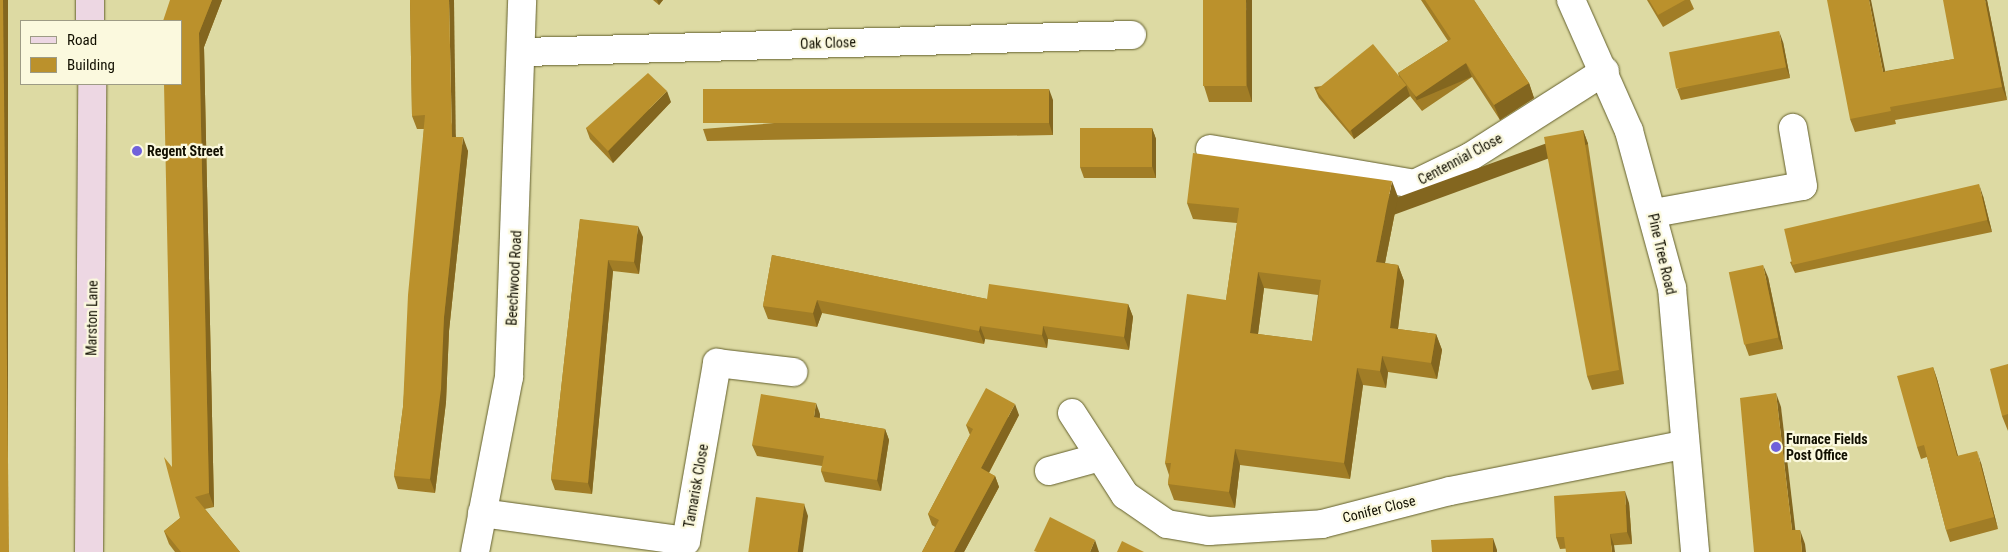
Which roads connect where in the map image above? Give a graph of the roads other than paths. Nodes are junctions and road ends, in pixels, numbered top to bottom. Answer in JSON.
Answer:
{"nodes":[{"id":1,"x":90,"y":0,"type":"edge"},
{"id":2,"x":522,"y":0,"type":"edge"},
{"id":3,"x":1571,"y":0,"type":"edge"},
{"id":4,"x":90,"y":20,"type":"edge"},
{"id":5,"x":1132,"y":35,"type":"dead end"},
{"id":6,"x":524,"y":52,"type":"junction"},
{"id":7,"x":1605,"y":71,"type":"junction"},
{"id":8,"x":92,"y":85,"type":"edge"},
{"id":9,"x":1794,"y":128,"type":"dead end"},
{"id":10,"x":1210,"y":149,"type":"dead end"},
{"id":11,"x":1654,"y":213,"type":"junction"},
{"id":12,"x":793,"y":372,"type":"dead end"},
{"id":13,"x":1072,"y":413,"type":"dead end"},
{"id":14,"x":1684,"y":446,"type":"junction"},
{"id":15,"x":1100,"y":457,"type":"junction"},
{"id":16,"x":1050,"y":471,"type":"dead end"},
{"id":17,"x":482,"y":513,"type":"junction"},
{"id":18,"x":89,"y":552,"type":"edge"},
{"id":19,"x":475,"y":552,"type":"edge"},
{"id":20,"x":1695,"y":552,"type":"edge"}],
"edges":[{"from":1,"to":4,"type":"street"},
{"from":2,"to":6,"type":"street","name":"Beechwood Road"},
{"from":3,"to":7,"type":"street","name":"Pine Tree Road"},
{"from":5,"to":6,"type":"street","name":"Oak Close"},
{"from":6,"to":17,"type":"street","name":"Beechwood Road"},
{"from":7,"to":10,"type":"street","name":"Centennial Close"},
{"from":7,"to":11,"type":"street","name":"Pine Tree Road"},
{"from":8,"to":18,"type":"street","name":"Marston Lane"},
{"from":9,"to":11,"type":"street"},
{"from":11,"to":14,"type":"street","name":"Pine Tree Road"},
{"from":12,"to":17,"type":"street","name":"Tamarisk Close"},
{"from":13,"to":15,"type":"street","name":"Conifer Close"},
{"from":14,"to":15,"type":"street","name":"Conifer Close"},
{"from":14,"to":20,"type":"street","name":"Pine Tree Road"},
{"from":15,"to":16,"type":"street"},
{"from":17,"to":19,"type":"street","name":"Beechwood Road"}]}
